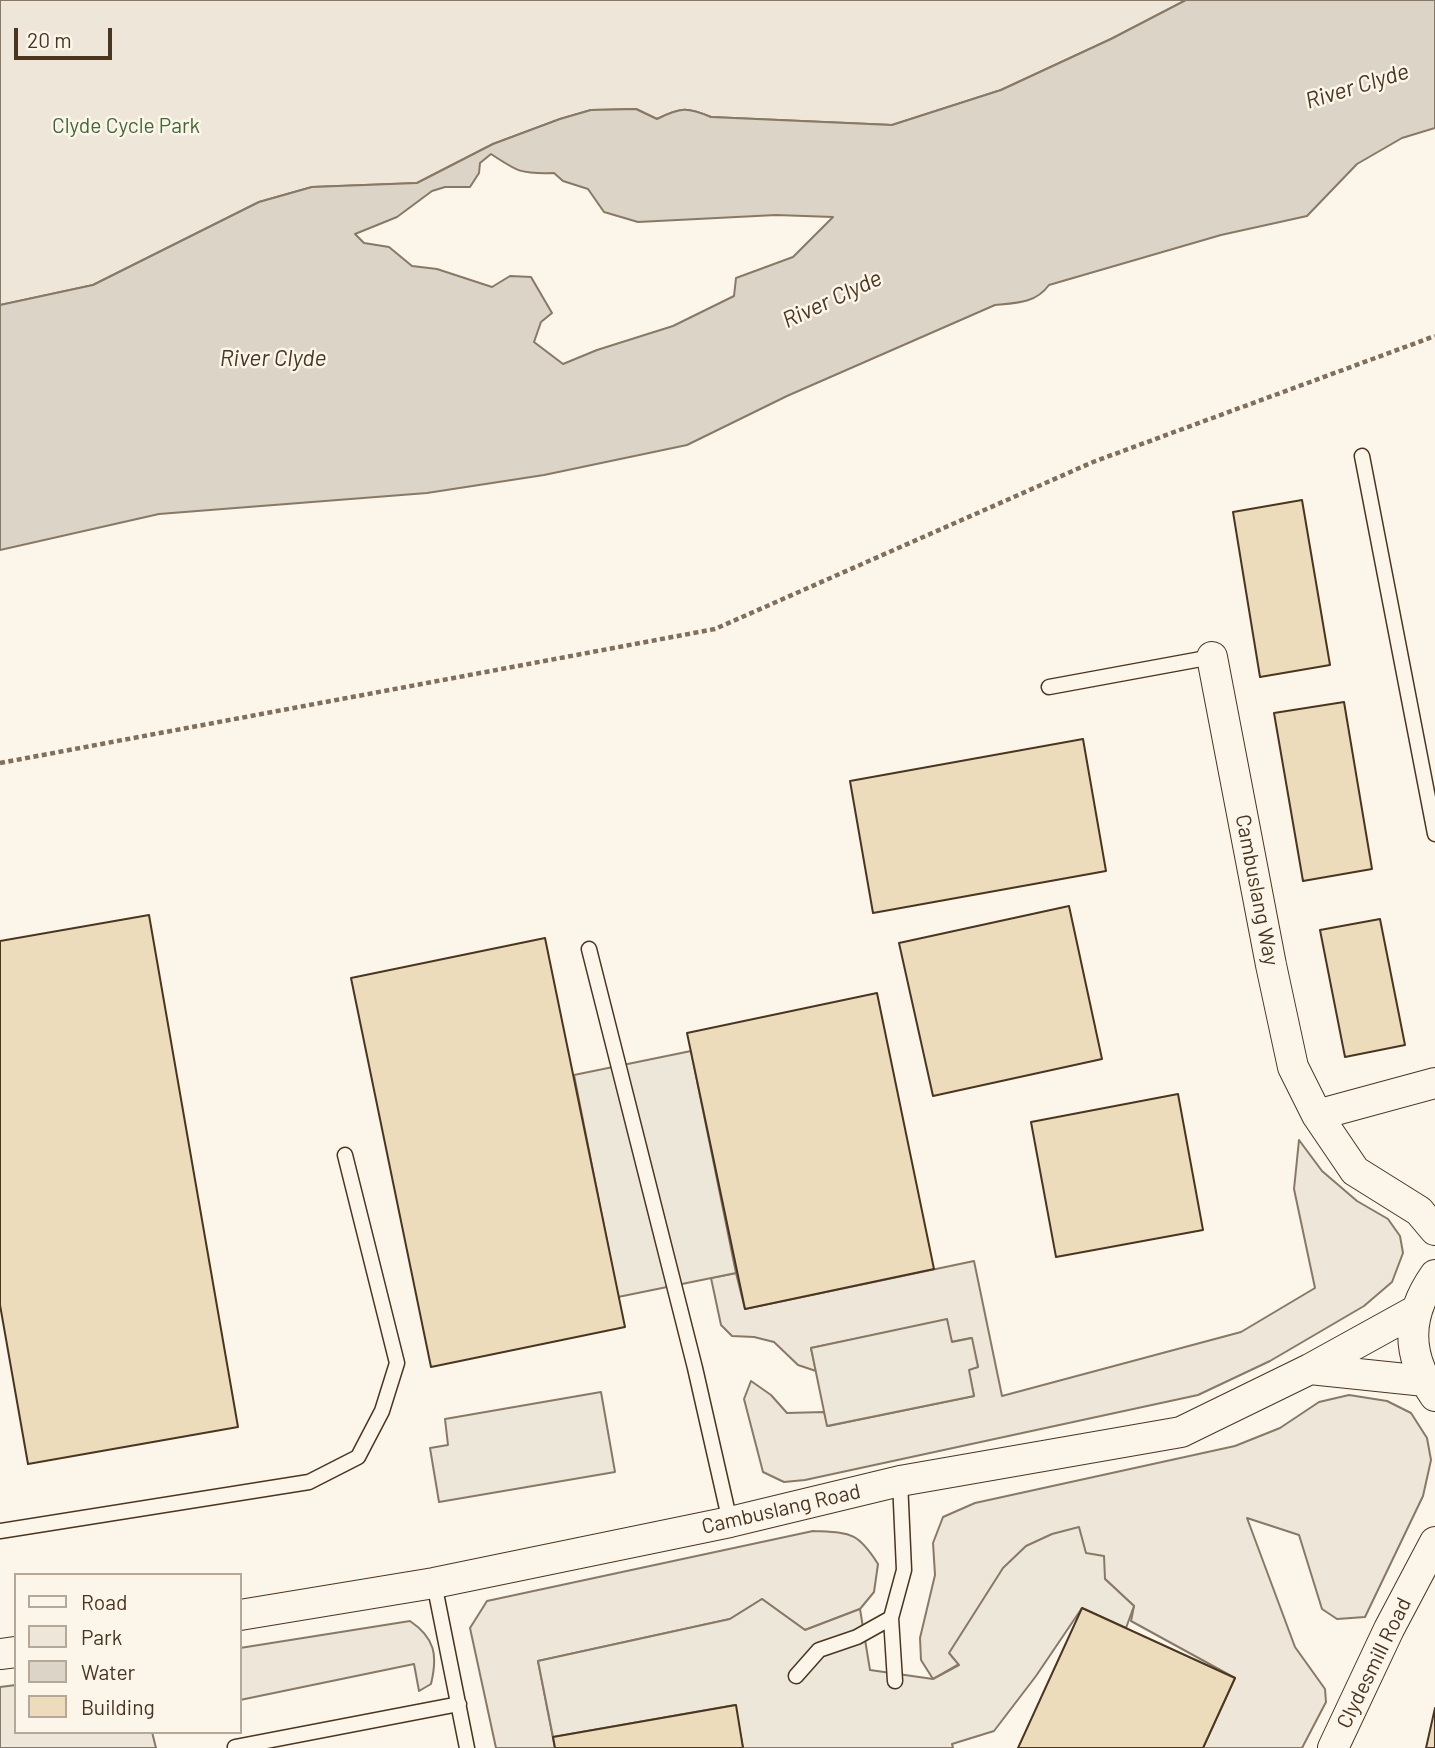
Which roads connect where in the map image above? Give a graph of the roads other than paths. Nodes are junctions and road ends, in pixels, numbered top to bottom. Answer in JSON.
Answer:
{"nodes":[{"id":1,"x":1362,"y":456,"type":"dead end"},
{"id":2,"x":1212,"y":657,"type":"joint"},
{"id":3,"x":1049,"y":687,"type":"dead end"},
{"id":4,"x":1435,"y":834,"type":"edge"},
{"id":5,"x":589,"y":949,"type":"dead end"},
{"id":6,"x":1435,"y":1083,"type":"edge"},
{"id":7,"x":1317,"y":1115,"type":"junction"},
{"id":8,"x":345,"y":1155,"type":"dead end"},
{"id":9,"x":1435,"y":1230,"type":"edge"},
{"id":10,"x":1435,"y":1275,"type":"edge"},
{"id":11,"x":1415,"y":1311,"type":"junction"},
{"id":12,"x":1310,"y":1369,"type":"junction"},
{"id":13,"x":1430,"y":1389,"type":"edge"},
{"id":14,"x":900,"y":1481,"type":"junction"},
{"id":15,"x":730,"y":1522,"type":"junction"},
{"id":16,"x":0,"y":1531,"type":"edge"},
{"id":17,"x":1435,"y":1542,"type":"edge"},
{"id":18,"x":434,"y":1583,"type":"junction"},
{"id":19,"x":242,"y":1615,"type":"edge"},
{"id":20,"x":891,"y":1618,"type":"junction"},
{"id":21,"x":796,"y":1676,"type":"dead end"},
{"id":22,"x":895,"y":1681,"type":"dead end"},
{"id":23,"x":459,"y":1704,"type":"junction"},
{"id":24,"x":235,"y":1747,"type":"edge"},
{"id":25,"x":467,"y":1748,"type":"edge"},
{"id":26,"x":1333,"y":1748,"type":"edge"}],
"edges":[{"from":1,"to":4,"type":"lane"},
{"from":2,"to":3,"type":"lane","name":"Cambuslang Way"},
{"from":2,"to":7,"type":"street","name":"Cambuslang Way"},
{"from":5,"to":15,"type":"lane"},
{"from":6,"to":7,"type":"street"},
{"from":7,"to":9,"type":"street","name":"Cambuslang Way"},
{"from":8,"to":16,"type":"lane"},
{"from":10,"to":11,"type":"street"},
{"from":11,"to":12,"type":"street","name":"Cambuslang Road"},
{"from":11,"to":13,"type":"street"},
{"from":12,"to":13,"type":"street"},
{"from":12,"to":14,"type":"street","name":"Cambuslang Road"},
{"from":14,"to":15,"type":"street","name":"Cambuslang Road"},
{"from":14,"to":20,"type":"lane"},
{"from":15,"to":18,"type":"street","name":"Cambuslang Road"},
{"from":17,"to":26,"type":"street","name":"Clydesmill Road"},
{"from":18,"to":19,"type":"street","name":"Cambuslang Road"},
{"from":18,"to":23,"type":"lane"},
{"from":20,"to":21,"type":"lane"},
{"from":20,"to":22,"type":"lane"},
{"from":23,"to":24,"type":"lane"},
{"from":23,"to":25,"type":"lane"}]}
